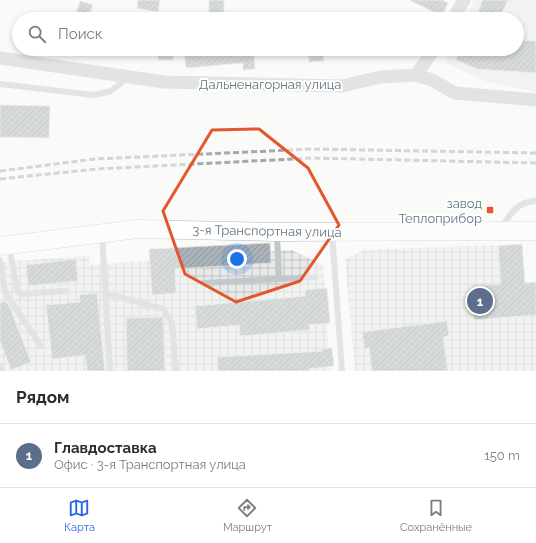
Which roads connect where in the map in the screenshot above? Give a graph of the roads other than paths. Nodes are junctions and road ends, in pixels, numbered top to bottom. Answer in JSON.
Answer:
{"nodes":[{"id":1,"x":464,"y":0,"type":"edge"},
{"id":2,"x":457,"y":12,"type":"edge"},
{"id":3,"x":429,"y":56,"type":"edge"},
{"id":4,"x":0,"y":58,"type":"edge"},
{"id":5,"x":416,"y":75,"type":"junction"},
{"id":6,"x":128,"y":77,"type":"junction"},
{"id":7,"x":0,"y":84,"type":"edge"},
{"id":8,"x":536,"y":100,"type":"edge"},
{"id":9,"x":536,"y":201,"type":"edge"},
{"id":10,"x":332,"y":231,"type":"junction"},
{"id":11,"x":536,"y":231,"type":"edge"},
{"id":12,"x":277,"y":232,"type":"junction"},
{"id":13,"x":498,"y":232,"type":"junction"},
{"id":14,"x":102,"y":233,"type":"junction"},
{"id":15,"x":3,"y":251,"type":"edge"},
{"id":16,"x":315,"y":278,"type":"dead end"},
{"id":17,"x":279,"y":279,"type":"junction"},
{"id":18,"x":203,"y":283,"type":"dead end"},
{"id":19,"x":65,"y":291,"type":"dead end"},
{"id":20,"x":107,"y":294,"type":"dead end"},
{"id":21,"x":41,"y":346,"type":"dead end"},
{"id":22,"x":0,"y":366,"type":"edge"},
{"id":23,"x":2,"y":371,"type":"edge"},
{"id":24,"x":110,"y":371,"type":"edge"},
{"id":25,"x":176,"y":371,"type":"edge"},
{"id":26,"x":342,"y":371,"type":"edge"}],
"edges":[{"from":1,"to":2,"type":"street"},
{"from":3,"to":5,"type":"street"},
{"from":4,"to":6,"type":"street","name":"Дальненагорная улица"},
{"from":5,"to":6,"type":"street","name":"Дальненагорная улица"},
{"from":5,"to":8,"type":"street","name":"Дальненагорная улица"},
{"from":6,"to":7,"type":"lane"},
{"from":9,"to":13,"type":"lane"},
{"from":10,"to":12,"type":"street","name":"3-я Транспортная улица"},
{"from":10,"to":13,"type":"street","name":"3-я Транспортная улица"},
{"from":10,"to":26,"type":"lane"},
{"from":11,"to":13,"type":"street","name":"3-я Транспортная улица"},
{"from":12,"to":14,"type":"street","name":"3-я Транспортная улица"},
{"from":12,"to":17,"type":"lane"},
{"from":14,"to":15,"type":"street","name":"3-я Транспортная улица"},
{"from":14,"to":24,"type":"lane"},
{"from":15,"to":19,"type":"lane"},
{"from":15,"to":21,"type":"lane"},
{"from":16,"to":17,"type":"lane"},
{"from":17,"to":18,"type":"lane"},
{"from":20,"to":25,"type":"lane"},
{"from":22,"to":23,"type":"lane"}]}
